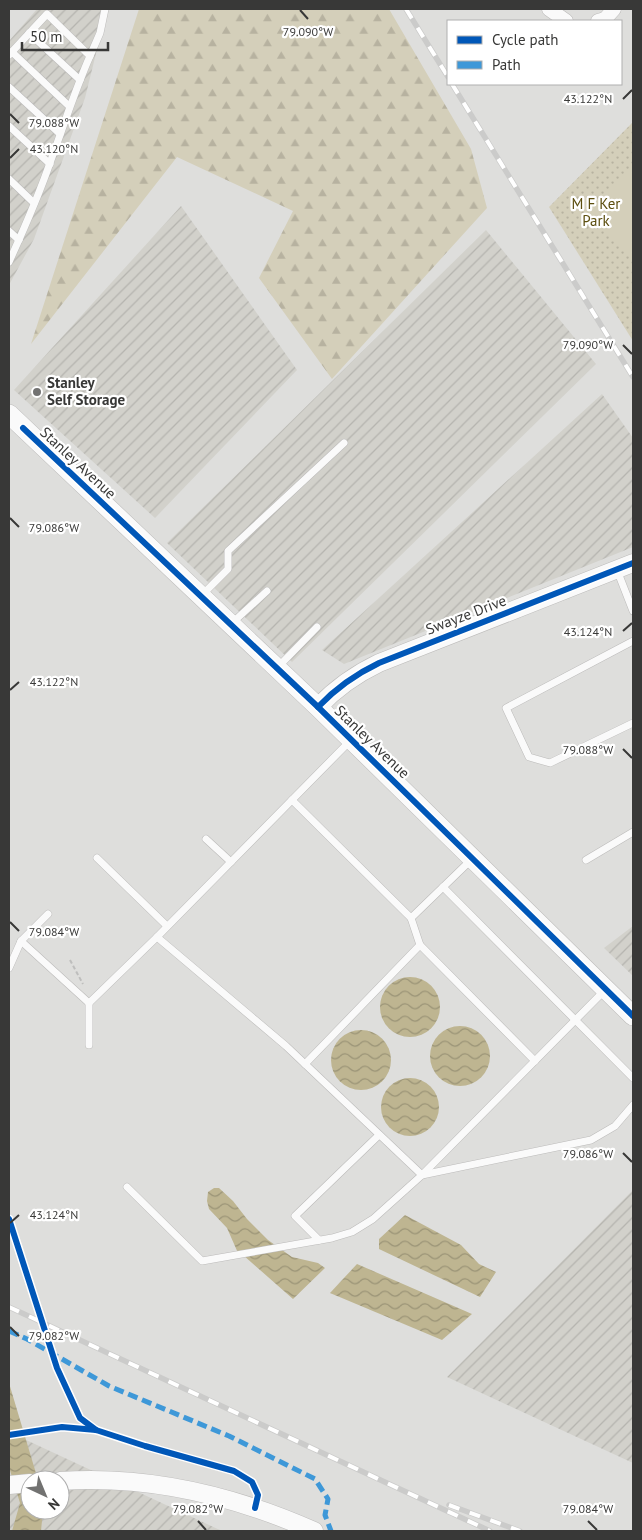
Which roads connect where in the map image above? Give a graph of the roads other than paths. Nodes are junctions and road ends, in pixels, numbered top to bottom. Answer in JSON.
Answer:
{"nodes":[{"id":1,"x":105,"y":9,"type":"edge"},
{"id":2,"x":549,"y":9,"type":"edge"},
{"id":3,"x":614,"y":9,"type":"edge"},
{"id":4,"x":565,"y":20,"type":"edge"},
{"id":5,"x":601,"y":20,"type":"edge"},
{"id":6,"x":30,"y":33,"type":"junction"},
{"id":7,"x":10,"y":53,"type":"edge"},
{"id":8,"x":90,"y":56,"type":"junction"},
{"id":9,"x":80,"y":80,"type":"junction"},
{"id":10,"x":9,"y":87,"type":"edge"},
{"id":11,"x":70,"y":106,"type":"junction"},
{"id":12,"x":9,"y":126,"type":"edge"},
{"id":13,"x":60,"y":134,"type":"junction"},
{"id":14,"x":50,"y":164,"type":"junction"},
{"id":15,"x":9,"y":179,"type":"edge"},
{"id":16,"x":34,"y":203,"type":"junction"},
{"id":17,"x":9,"y":231,"type":"edge"},
{"id":18,"x":19,"y":240,"type":"junction"},
{"id":19,"x":9,"y":262,"type":"edge"},
{"id":20,"x":9,"y":414,"type":"edge"},
{"id":21,"x":344,"y":443,"type":"dead end"},
{"id":22,"x":633,"y":563,"type":"edge"},
{"id":23,"x":616,"y":570,"type":"junction"},
{"id":24,"x":266,"y":591,"type":"dead end"},
{"id":25,"x":201,"y":596,"type":"junction"},
{"id":26,"x":633,"y":611,"type":"edge"},
{"id":27,"x":231,"y":624,"type":"junction"},
{"id":28,"x":317,"y":627,"type":"dead end"},
{"id":29,"x":633,"y":641,"type":"edge"},
{"id":30,"x":277,"y":668,"type":"junction"},
{"id":31,"x":318,"y":706,"type":"junction"},
{"id":32,"x":633,"y":723,"type":"edge"},
{"id":33,"x":351,"y":740,"type":"junction"},
{"id":34,"x":292,"y":800,"type":"junction"},
{"id":35,"x":633,"y":832,"type":"edge"},
{"id":36,"x":206,"y":839,"type":"dead end"},
{"id":37,"x":97,"y":858,"type":"dead end"},
{"id":38,"x":473,"y":858,"type":"junction"},
{"id":39,"x":586,"y":860,"type":"dead end"},
{"id":40,"x":231,"y":862,"type":"junction"},
{"id":41,"x":443,"y":887,"type":"junction"},
{"id":42,"x":48,"y":914,"type":"dead end"},
{"id":43,"x":411,"y":918,"type":"junction"},
{"id":44,"x":167,"y":926,"type":"junction"},
{"id":45,"x":157,"y":937,"type":"junction"},
{"id":46,"x":21,"y":941,"type":"junction"},
{"id":47,"x":420,"y":945,"type":"junction"},
{"id":48,"x":9,"y":968,"type":"edge"},
{"id":49,"x":606,"y":989,"type":"junction"},
{"id":50,"x":89,"y":1003,"type":"junction"},
{"id":51,"x":633,"y":1016,"type":"edge"},
{"id":52,"x":575,"y":1020,"type":"junction"},
{"id":53,"x":89,"y":1045,"type":"dead end"},
{"id":54,"x":535,"y":1061,"type":"junction"},
{"id":55,"x":305,"y":1064,"type":"junction"},
{"id":56,"x":633,"y":1078,"type":"edge"},
{"id":57,"x":633,"y":1105,"type":"edge"},
{"id":58,"x":379,"y":1135,"type":"junction"},
{"id":59,"x":422,"y":1175,"type":"junction"},
{"id":60,"x":127,"y":1187,"type":"dead end"},
{"id":61,"x":319,"y":1240,"type":"junction"},
{"id":62,"x":70,"y":1480,"type":"edge"},
{"id":63,"x":314,"y":1531,"type":"edge"}],
"edges":[{"from":1,"to":8,"type":"lane"},
{"from":2,"to":4,"type":"street"},
{"from":3,"to":5,"type":"street"},
{"from":6,"to":7,"type":"lane"},
{"from":6,"to":8,"type":"lane"},
{"from":6,"to":9,"type":"lane"},
{"from":7,"to":11,"type":"lane"},
{"from":8,"to":9,"type":"lane"},
{"from":9,"to":11,"type":"lane"},
{"from":10,"to":13,"type":"lane"},
{"from":11,"to":13,"type":"lane"},
{"from":12,"to":14,"type":"lane"},
{"from":13,"to":14,"type":"lane"},
{"from":14,"to":16,"type":"lane"},
{"from":15,"to":16,"type":"lane"},
{"from":16,"to":18,"type":"lane"},
{"from":17,"to":18,"type":"lane"},
{"from":18,"to":19,"type":"lane"},
{"from":20,"to":25,"type":"main road","name":"Stanley Avenue"},
{"from":21,"to":25,"type":"lane"},
{"from":22,"to":23,"type":"street","name":"Swayze Drive"},
{"from":23,"to":26,"type":"lane"},
{"from":23,"to":31,"type":"street","name":"Swayze Drive"},
{"from":24,"to":27,"type":"lane"},
{"from":25,"to":27,"type":"main road","name":"Stanley Avenue"},
{"from":27,"to":30,"type":"main road","name":"Stanley Avenue"},
{"from":28,"to":30,"type":"lane"},
{"from":29,"to":32,"type":"lane"},
{"from":30,"to":31,"type":"main road","name":"Stanley Avenue"},
{"from":31,"to":33,"type":"main road","name":"Stanley Avenue"},
{"from":33,"to":34,"type":"lane"},
{"from":33,"to":38,"type":"main road","name":"Stanley Avenue"},
{"from":34,"to":40,"type":"lane"},
{"from":34,"to":43,"type":"lane"},
{"from":35,"to":39,"type":"lane"},
{"from":36,"to":40,"type":"lane"},
{"from":37,"to":44,"type":"lane"},
{"from":38,"to":41,"type":"lane"},
{"from":38,"to":49,"type":"main road","name":"Stanley Avenue"},
{"from":40,"to":44,"type":"lane"},
{"from":41,"to":43,"type":"lane"},
{"from":41,"to":52,"type":"lane"},
{"from":42,"to":46,"type":"lane"},
{"from":43,"to":47,"type":"lane"},
{"from":44,"to":45,"type":"lane"},
{"from":45,"to":50,"type":"lane"},
{"from":45,"to":55,"type":"lane"},
{"from":46,"to":48,"type":"lane"},
{"from":46,"to":50,"type":"lane"},
{"from":47,"to":54,"type":"lane"},
{"from":47,"to":55,"type":"lane"},
{"from":49,"to":51,"type":"main road","name":"Stanley Avenue"},
{"from":49,"to":52,"type":"lane"},
{"from":50,"to":53,"type":"lane"},
{"from":52,"to":54,"type":"lane"},
{"from":52,"to":56,"type":"lane"},
{"from":54,"to":59,"type":"lane"},
{"from":55,"to":58,"type":"lane"},
{"from":57,"to":59,"type":"lane"},
{"from":58,"to":59,"type":"lane"},
{"from":58,"to":61,"type":"lane"},
{"from":59,"to":61,"type":"lane"},
{"from":60,"to":61,"type":"lane"},
{"from":62,"to":63,"type":"street"}]}
